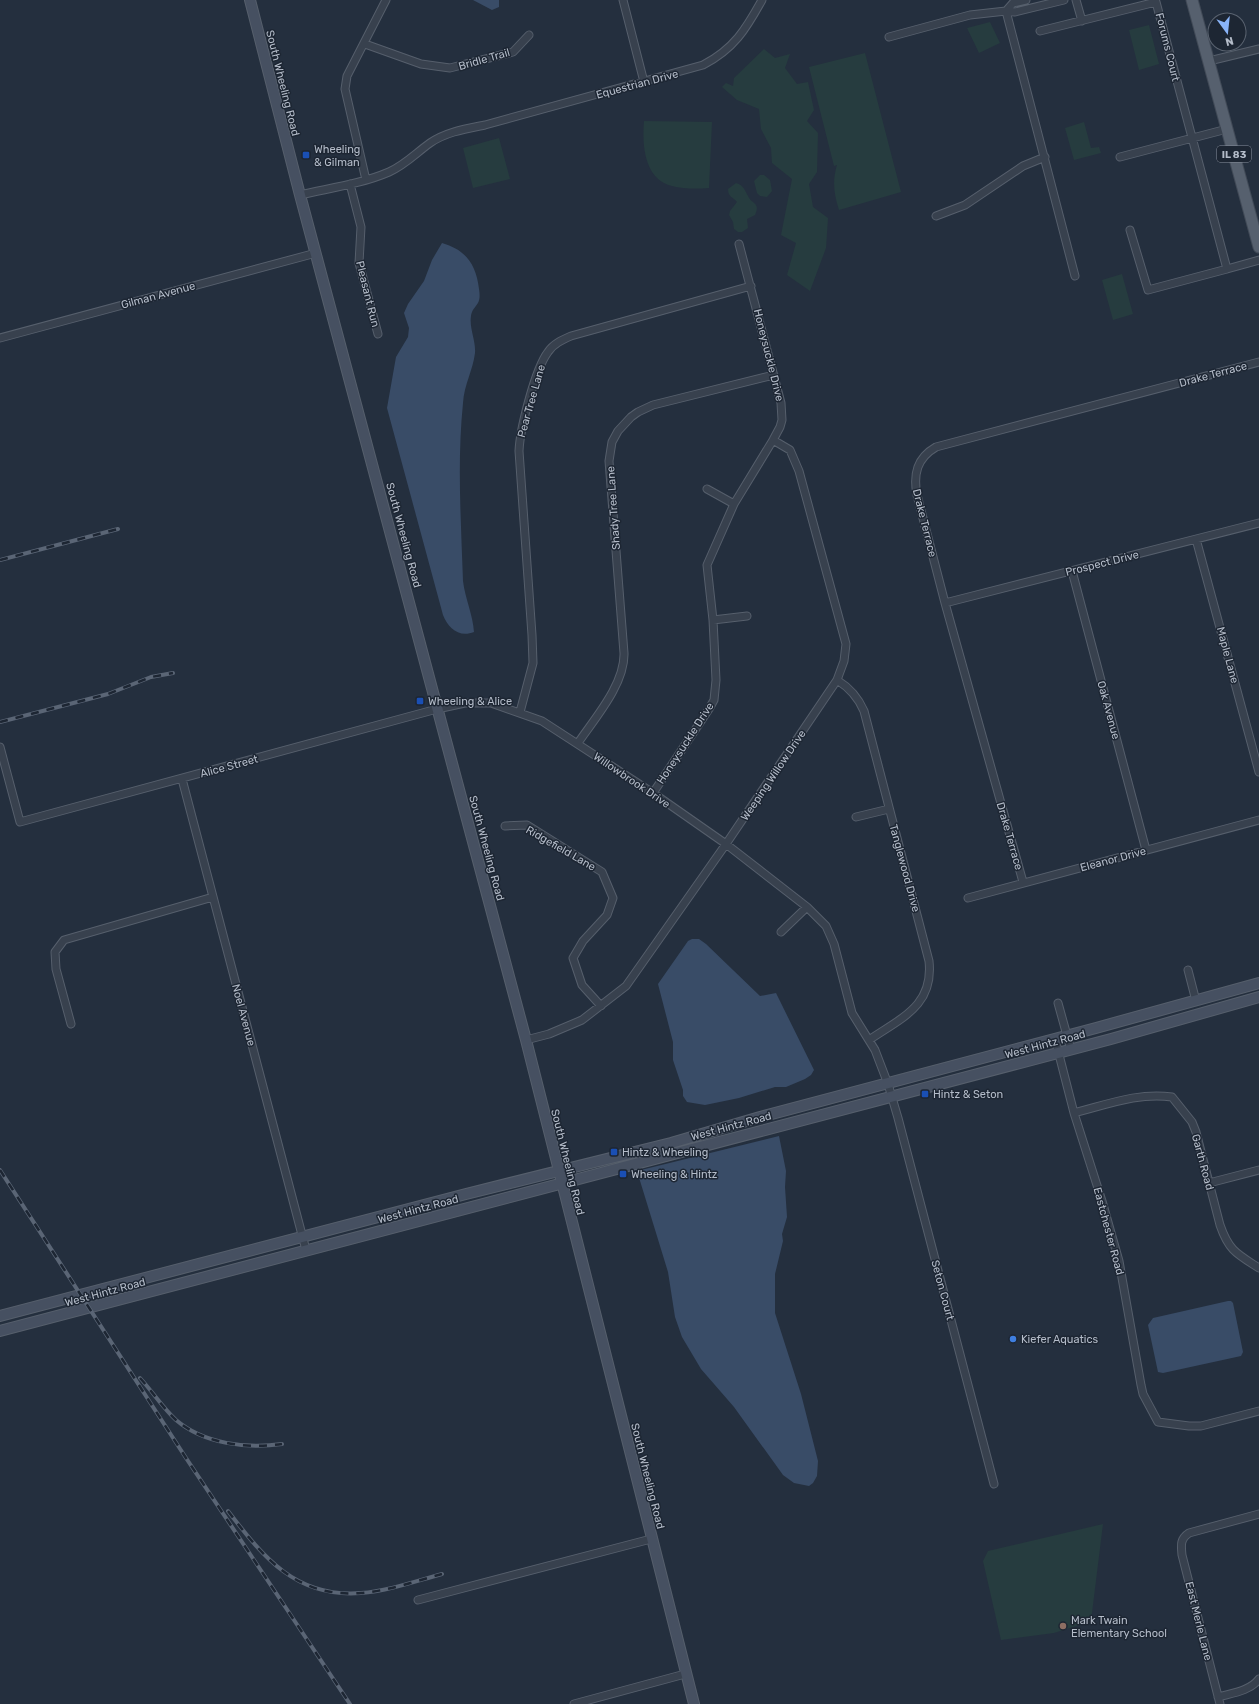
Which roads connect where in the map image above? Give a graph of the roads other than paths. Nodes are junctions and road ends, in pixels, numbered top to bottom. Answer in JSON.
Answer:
{"nodes":[{"id":1,"x":250,"y":0,"type":"edge"},
{"id":2,"x":386,"y":0,"type":"edge"},
{"id":3,"x":623,"y":0,"type":"edge"},
{"id":4,"x":762,"y":0,"type":"edge"},
{"id":5,"x":1026,"y":0,"type":"edge"},
{"id":6,"x":1064,"y":0,"type":"edge"},
{"id":7,"x":1076,"y":0,"type":"edge"},
{"id":8,"x":1192,"y":0,"type":"edge"},
{"id":9,"x":1006,"y":11,"type":"junction"},
{"id":10,"x":1082,"y":21,"type":"junction"},
{"id":11,"x":1040,"y":31,"type":"dead end"},
{"id":12,"x":529,"y":35,"type":"dead end"},
{"id":13,"x":889,"y":37,"type":"dead end"},
{"id":14,"x":365,"y":44,"type":"junction"},
{"id":15,"x":1259,"y":49,"type":"edge"},
{"id":16,"x":1209,"y":61,"type":"junction"},
{"id":17,"x":644,"y":82,"type":"junction"},
{"id":18,"x":1227,"y":129,"type":"junction"},
{"id":19,"x":1192,"y":138,"type":"junction"},
{"id":20,"x":1045,"y":157,"type":"junction"},
{"id":21,"x":1120,"y":157,"type":"dead end"},
{"id":22,"x":366,"y":180,"type":"junction"},
{"id":23,"x":350,"y":184,"type":"junction"},
{"id":24,"x":300,"y":195,"type":"junction"},
{"id":25,"x":936,"y":216,"type":"dead end"},
{"id":26,"x":1130,"y":230,"type":"dead end"},
{"id":27,"x":739,"y":244,"type":"dead end"},
{"id":28,"x":1259,"y":248,"type":"edge"},
{"id":29,"x":316,"y":253,"type":"junction"},
{"id":30,"x":1259,"y":260,"type":"edge"},
{"id":31,"x":1227,"y":269,"type":"junction"},
{"id":32,"x":1075,"y":276,"type":"dead end"},
{"id":33,"x":751,"y":286,"type":"junction"},
{"id":34,"x":378,"y":334,"type":"dead end"},
{"id":35,"x":0,"y":338,"type":"edge"},
{"id":36,"x":1259,"y":362,"type":"edge"},
{"id":37,"x":774,"y":376,"type":"junction"},
{"id":38,"x":773,"y":440,"type":"junction"},
{"id":39,"x":707,"y":489,"type":"dead end"},
{"id":40,"x":734,"y":504,"type":"junction"},
{"id":41,"x":1259,"y":523,"type":"edge"},
{"id":42,"x":1196,"y":539,"type":"junction"},
{"id":43,"x":1072,"y":571,"type":"junction"},
{"id":44,"x":945,"y":603,"type":"junction"},
{"id":45,"x":747,"y":616,"type":"dead end"},
{"id":46,"x":713,"y":620,"type":"junction"},
{"id":47,"x":837,"y":680,"type":"junction"},
{"id":48,"x":438,"y":709,"type":"junction"},
{"id":49,"x":520,"y":712,"type":"junction"},
{"id":50,"x":578,"y":743,"type":"junction"},
{"id":51,"x":0,"y":747,"type":"edge"},
{"id":52,"x":1259,"y":772,"type":"edge"},
{"id":53,"x":182,"y":779,"type":"junction"},
{"id":54,"x":653,"y":793,"type":"junction"},
{"id":55,"x":889,"y":809,"type":"junction"},
{"id":56,"x":856,"y":817,"type":"dead end"},
{"id":57,"x":1259,"y":820,"type":"edge"},
{"id":58,"x":505,"y":826,"type":"dead end"},
{"id":59,"x":726,"y":844,"type":"junction"},
{"id":60,"x":1146,"y":850,"type":"junction"},
{"id":61,"x":1023,"y":882,"type":"junction"},
{"id":62,"x":213,"y":897,"type":"junction"},
{"id":63,"x":968,"y":898,"type":"dead end"},
{"id":64,"x":807,"y":906,"type":"junction"},
{"id":65,"x":781,"y":932,"type":"dead end"},
{"id":66,"x":1188,"y":970,"type":"dead end"},
{"id":67,"x":1259,"y":983,"type":"edge"},
{"id":68,"x":1259,"y":997,"type":"edge"},
{"id":69,"x":1196,"y":1001,"type":"junction"},
{"id":70,"x":1058,"y":1003,"type":"dead end"},
{"id":71,"x":601,"y":1006,"type":"junction"},
{"id":72,"x":71,"y":1024,"type":"dead end"},
{"id":73,"x":1067,"y":1036,"type":"junction"},
{"id":74,"x":1054,"y":1039,"type":"junction"},
{"id":75,"x":526,"y":1040,"type":"junction"},
{"id":76,"x":869,"y":1040,"type":"junction"},
{"id":77,"x":1071,"y":1050,"type":"junction"},
{"id":78,"x":1059,"y":1053,"type":"junction"},
{"id":79,"x":888,"y":1084,"type":"junction"},
{"id":80,"x":892,"y":1096,"type":"junction"},
{"id":81,"x":1074,"y":1113,"type":"junction"},
{"id":82,"x":1259,"y":1170,"type":"edge"},
{"id":83,"x":558,"y":1171,"type":"junction"},
{"id":84,"x":1209,"y":1183,"type":"junction"},
{"id":85,"x":562,"y":1184,"type":"junction"},
{"id":86,"x":302,"y":1237,"type":"junction"},
{"id":87,"x":306,"y":1250,"type":"junction"},
{"id":88,"x":1259,"y":1268,"type":"edge"},
{"id":89,"x":0,"y":1316,"type":"edge"},
{"id":90,"x":0,"y":1332,"type":"edge"},
{"id":91,"x":1259,"y":1411,"type":"edge"},
{"id":92,"x":994,"y":1484,"type":"dead end"},
{"id":93,"x":1259,"y":1514,"type":"edge"},
{"id":94,"x":651,"y":1539,"type":"junction"},
{"id":95,"x":418,"y":1600,"type":"dead end"},
{"id":96,"x":685,"y":1674,"type":"junction"},
{"id":97,"x":1259,"y":1679,"type":"edge"},
{"id":98,"x":1219,"y":1700,"type":"edge"},
{"id":99,"x":574,"y":1704,"type":"edge"},
{"id":100,"x":694,"y":1704,"type":"edge"}],
"edges":[{"from":1,"to":24,"type":"main road","name":"South Wheeling Road"},
{"from":2,"to":14,"type":"street"},
{"from":3,"to":17,"type":"street"},
{"from":4,"to":17,"type":"street","name":"Equestrian Drive"},
{"from":5,"to":9,"type":"street"},
{"from":6,"to":9,"type":"street"},
{"from":7,"to":10,"type":"street"},
{"from":8,"to":16,"type":"main road","number":"IL 83"},
{"from":9,"to":13,"type":"street"},
{"from":9,"to":20,"type":"street"},
{"from":10,"to":11,"type":"street","name":"Forums Court"},
{"from":10,"to":19,"type":"street","name":"Forums Court"},
{"from":12,"to":14,"type":"street","name":"Bridle Trail"},
{"from":14,"to":22,"type":"street"},
{"from":15,"to":16,"type":"street"},
{"from":16,"to":18,"type":"main road","number":"IL 83"},
{"from":17,"to":22,"type":"street","name":"Equestrian Drive"},
{"from":18,"to":19,"type":"street"},
{"from":18,"to":28,"type":"main road","number":"IL 83"},
{"from":19,"to":21,"type":"street"},
{"from":19,"to":31,"type":"street","name":"Forums Court"},
{"from":20,"to":25,"type":"street"},
{"from":20,"to":32,"type":"street"},
{"from":22,"to":23,"type":"street","name":"Equestrian Drive"},
{"from":23,"to":24,"type":"street","name":"Equestrian Drive"},
{"from":23,"to":34,"type":"street","name":"Pleasant Run"},
{"from":24,"to":29,"type":"main road","name":"South Wheeling Road"},
{"from":26,"to":31,"type":"street"},
{"from":27,"to":33,"type":"street","name":"Honeysuckle Drive"},
{"from":29,"to":35,"type":"street","name":"Gilman Avenue"},
{"from":29,"to":48,"type":"main road","name":"South Wheeling Road"},
{"from":30,"to":31,"type":"street"},
{"from":33,"to":37,"type":"street","name":"Honeysuckle Drive"},
{"from":33,"to":49,"type":"street","name":"Pear Tree Lane"},
{"from":36,"to":44,"type":"street","name":"Drake Terrace"},
{"from":37,"to":38,"type":"street","name":"Honeysuckle Drive"},
{"from":37,"to":50,"type":"street","name":"Shady Tree Lane"},
{"from":38,"to":40,"type":"street","name":"Honeysuckle Drive"},
{"from":38,"to":47,"type":"street","name":"Weeping Willow Drive"},
{"from":39,"to":40,"type":"street"},
{"from":40,"to":46,"type":"street","name":"Honeysuckle Drive"},
{"from":41,"to":42,"type":"street","name":"Prospect Drive"},
{"from":42,"to":43,"type":"street","name":"Prospect Drive"},
{"from":42,"to":52,"type":"street","name":"Maple Lane"},
{"from":43,"to":44,"type":"street","name":"Prospect Drive"},
{"from":43,"to":60,"type":"street","name":"Oak Avenue"},
{"from":44,"to":61,"type":"street","name":"Drake Terrace"},
{"from":45,"to":46,"type":"street"},
{"from":46,"to":54,"type":"street","name":"Honeysuckle Drive"},
{"from":47,"to":55,"type":"street","name":"Tanglewood Drive"},
{"from":47,"to":59,"type":"street","name":"Weeping Willow Drive"},
{"from":48,"to":49,"type":"street","name":"Willowbrook Drive"},
{"from":48,"to":53,"type":"street","name":"Alice Street"},
{"from":48,"to":75,"type":"main road","name":"South Wheeling Road"},
{"from":49,"to":50,"type":"street","name":"Willowbrook Drive"},
{"from":50,"to":54,"type":"street","name":"Willowbrook Drive"},
{"from":51,"to":53,"type":"street","name":"Alice Street"},
{"from":53,"to":62,"type":"street","name":"Noel Avenue"},
{"from":54,"to":59,"type":"street","name":"Willowbrook Drive"},
{"from":55,"to":56,"type":"street"},
{"from":55,"to":76,"type":"street","name":"Tanglewood Drive"},
{"from":57,"to":60,"type":"street","name":"Eleanor Drive"},
{"from":58,"to":71,"type":"street","name":"Ridgefield Lane"},
{"from":59,"to":64,"type":"street","name":"Willowbrook Drive"},
{"from":59,"to":71,"type":"street","name":"Weeping Willow Drive"},
{"from":60,"to":61,"type":"street","name":"Eleanor Drive"},
{"from":61,"to":63,"type":"street","name":"Eleanor Drive"},
{"from":62,"to":72,"type":"street"},
{"from":62,"to":86,"type":"street","name":"Noel Avenue"},
{"from":64,"to":65,"type":"street"},
{"from":64,"to":76,"type":"street","name":"Willowbrook Drive"},
{"from":66,"to":69,"type":"street"},
{"from":67,"to":69,"type":"main road","name":"West Hintz Road"},
{"from":68,"to":77,"type":"main road","name":"West Hintz Road"},
{"from":69,"to":73,"type":"main road","name":"West Hintz Road"},
{"from":70,"to":73,"type":"street"},
{"from":71,"to":75,"type":"street","name":"Weeping Willow Drive"},
{"from":73,"to":74,"type":"main road","name":"West Hintz Road"},
{"from":73,"to":77,"type":"street"},
{"from":74,"to":78,"type":"street","name":"Eastchester Road"},
{"from":74,"to":79,"type":"main road","name":"West Hintz Road"},
{"from":75,"to":83,"type":"main road","name":"South Wheeling Road"},
{"from":76,"to":79,"type":"street","name":"Willowbrook Drive"},
{"from":77,"to":78,"type":"main road","name":"West Hintz Road"},
{"from":78,"to":80,"type":"main road","name":"West Hintz Road"},
{"from":78,"to":81,"type":"street","name":"Eastchester Road"},
{"from":79,"to":80,"type":"street","name":"Willowbrook Drive"},
{"from":79,"to":83,"type":"main road","name":"West Hintz Road"},
{"from":80,"to":85,"type":"main road","name":"West Hintz Road"},
{"from":80,"to":92,"type":"street","name":"Seton Court"},
{"from":81,"to":84,"type":"street","name":"Garth Road"},
{"from":81,"to":91,"type":"street","name":"Eastchester Road"},
{"from":82,"to":84,"type":"street"},
{"from":83,"to":85,"type":"main road","name":"South Wheeling Road"},
{"from":83,"to":86,"type":"main road","name":"West Hintz Road"},
{"from":84,"to":88,"type":"street","name":"Garth Road"},
{"from":85,"to":87,"type":"main road","name":"West Hintz Road"},
{"from":85,"to":94,"type":"main road","name":"South Wheeling Road"},
{"from":86,"to":87,"type":"street","name":"Noel Avenue"},
{"from":86,"to":89,"type":"main road","name":"West Hintz Road"},
{"from":87,"to":90,"type":"main road","name":"West Hintz Road"},
{"from":93,"to":98,"type":"street","name":"East Merle Lane"},
{"from":94,"to":95,"type":"street"},
{"from":94,"to":96,"type":"main road","name":"South Wheeling Road"},
{"from":96,"to":99,"type":"street"},
{"from":96,"to":100,"type":"main road","name":"South Wheeling Road"},
{"from":97,"to":98,"type":"street"}]}
